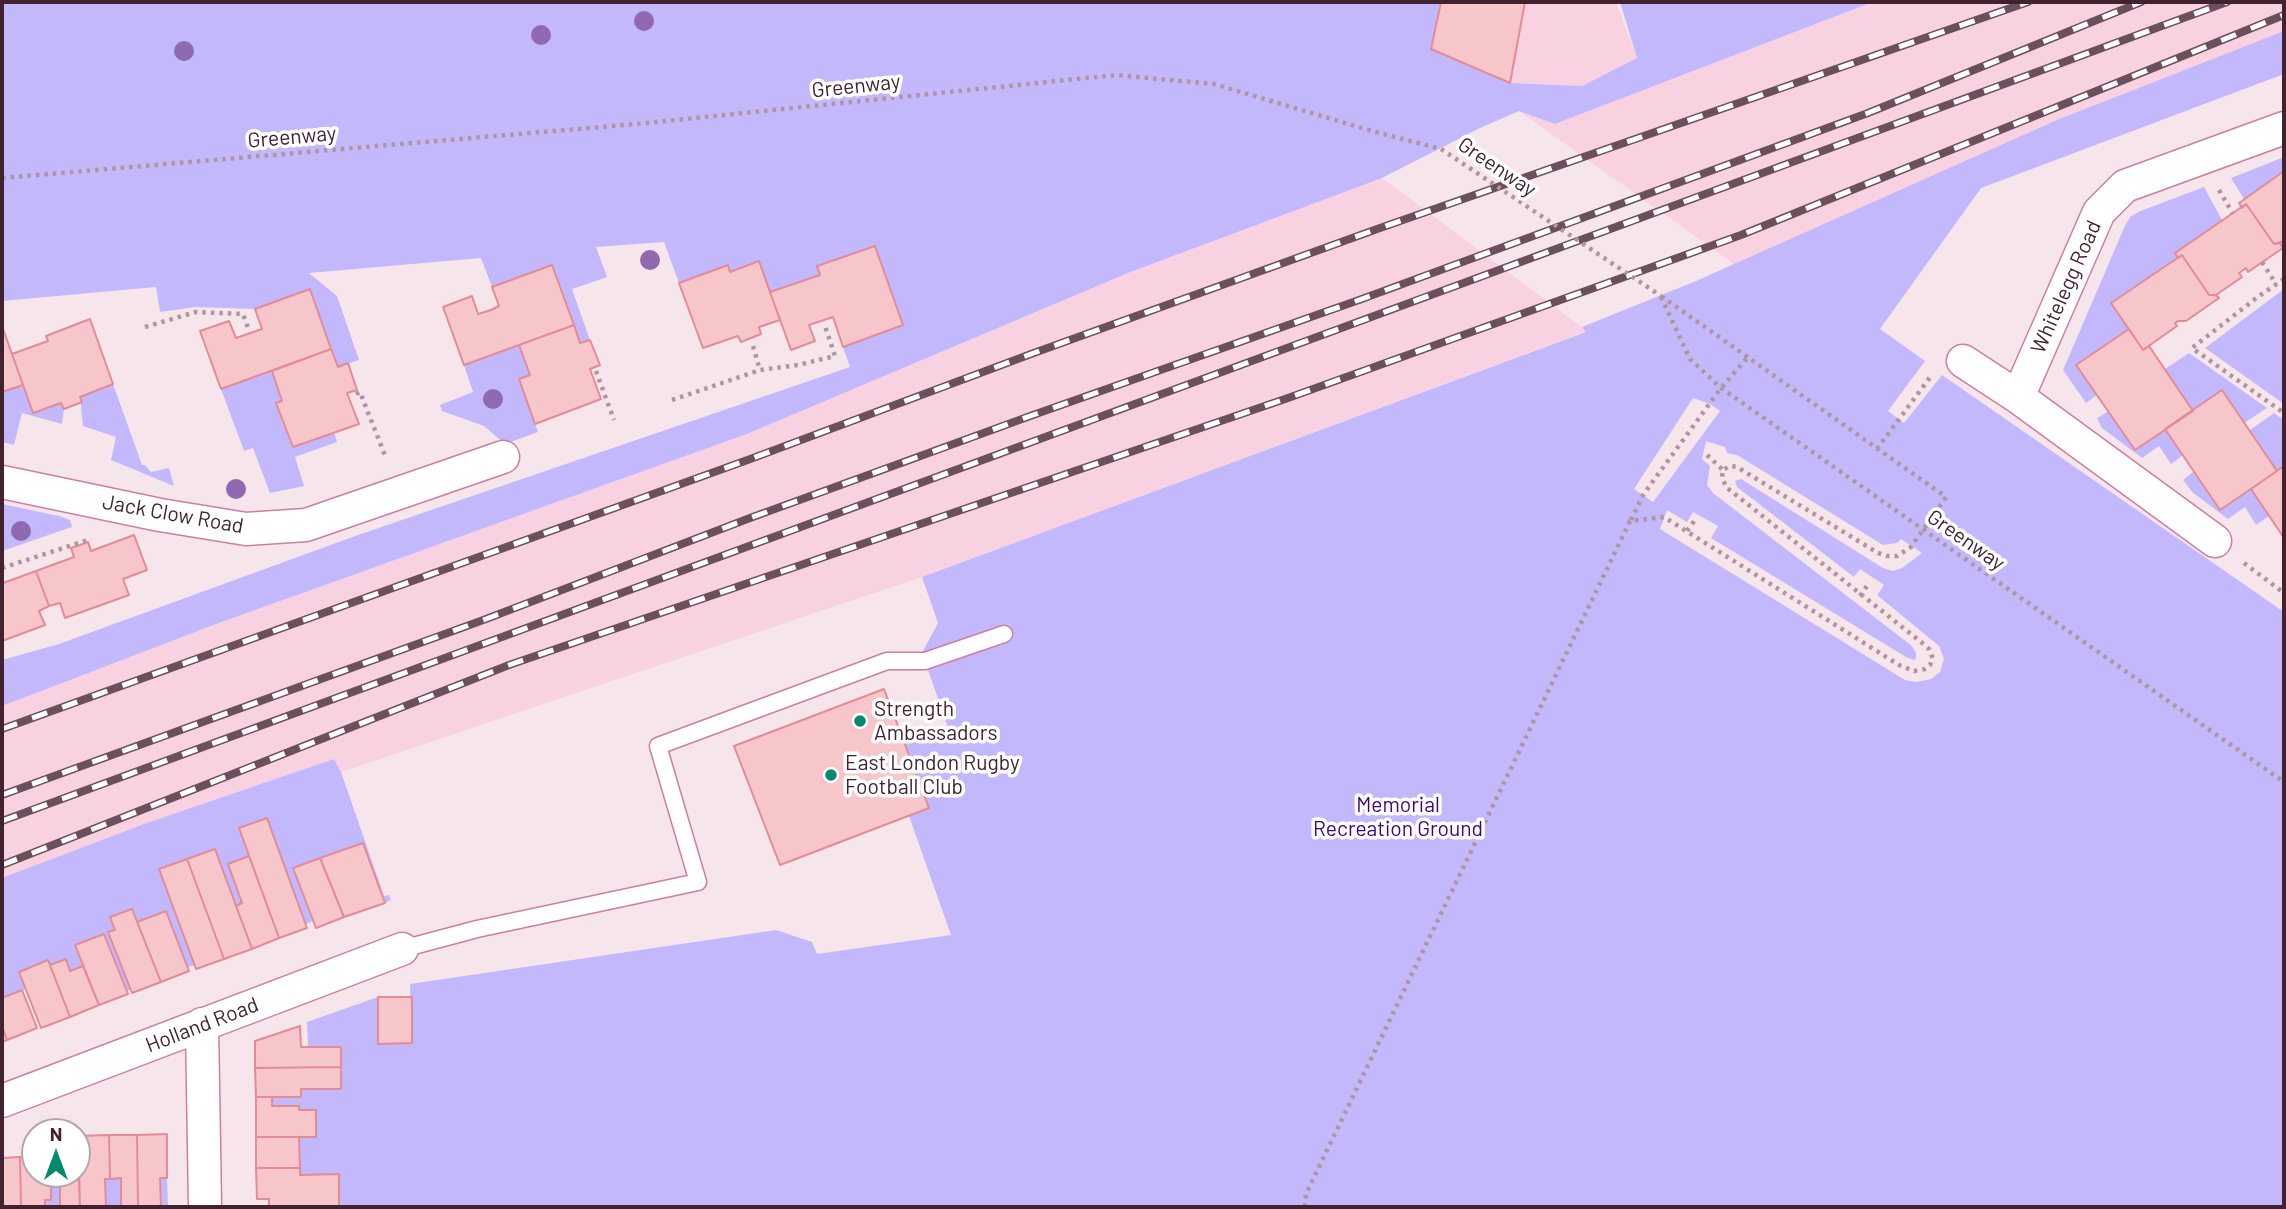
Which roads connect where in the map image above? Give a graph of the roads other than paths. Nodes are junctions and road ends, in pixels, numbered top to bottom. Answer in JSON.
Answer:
{"nodes":[{"id":1,"x":2284,"y":128,"type":"edge"},
{"id":2,"x":1963,"y":361,"type":"dead end"},
{"id":3,"x":2018,"y":397,"type":"junction"},
{"id":4,"x":503,"y":457,"type":"dead end"},
{"id":5,"x":2,"y":482,"type":"edge"},
{"id":6,"x":2215,"y":541,"type":"road end"},
{"id":7,"x":1004,"y":634,"type":"dead end"},
{"id":8,"x":402,"y":948,"type":"joint"},
{"id":9,"x":202,"y":1024,"type":"junction"},
{"id":10,"x":2,"y":1101,"type":"edge"},
{"id":11,"x":205,"y":1207,"type":"edge"}],
"edges":[{"from":1,"to":3,"type":"street","name":"Whitelegg Road"},
{"from":2,"to":3,"type":"street"},
{"from":3,"to":6,"type":"street"},
{"from":4,"to":5,"type":"street","name":"Jack Clow Road"},
{"from":7,"to":8,"type":"lane"},
{"from":8,"to":9,"type":"street","name":"Holland Road"},
{"from":9,"to":10,"type":"street","name":"Holland Road"},
{"from":9,"to":11,"type":"street"}]}
